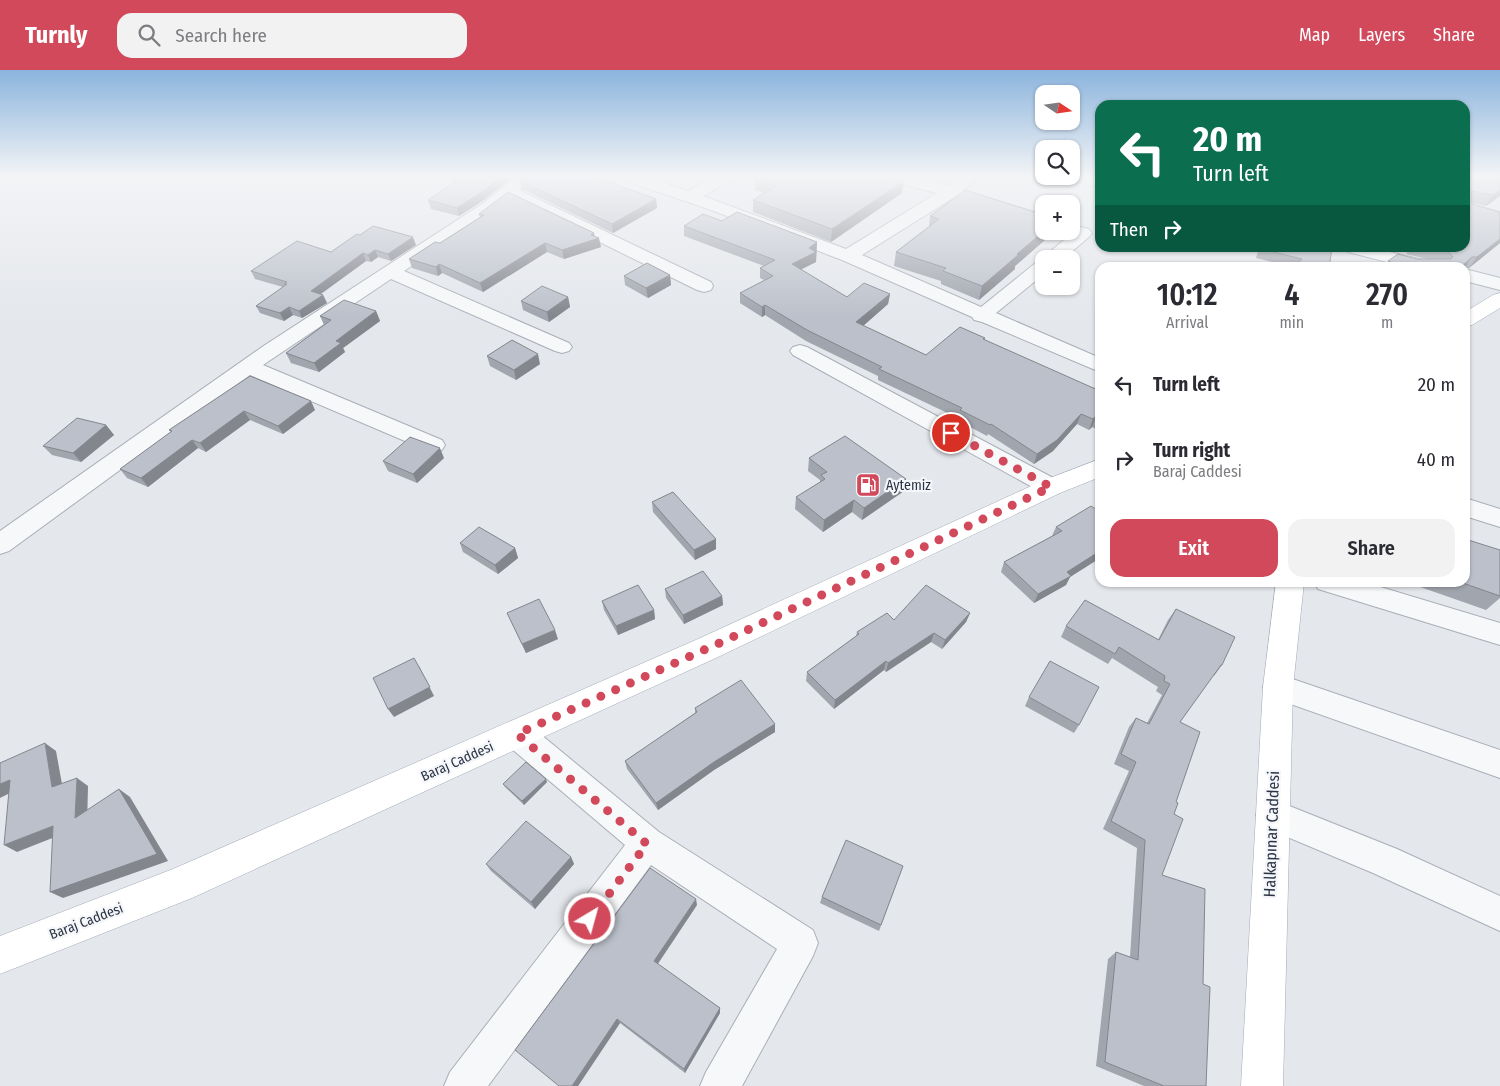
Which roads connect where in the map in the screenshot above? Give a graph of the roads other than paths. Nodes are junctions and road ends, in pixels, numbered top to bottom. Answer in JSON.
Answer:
{"nodes":[{"id":1,"x":466,"y":222,"type":"edge"},
{"id":2,"x":573,"y":222,"type":"edge"},
{"id":3,"x":757,"y":222,"type":"edge"},
{"id":4,"x":902,"y":222,"type":"edge"},
{"id":5,"x":1075,"y":240,"type":"edge"},
{"id":6,"x":1063,"y":250,"type":"edge"},
{"id":7,"x":1370,"y":252,"type":"edge"},
{"id":8,"x":848,"y":256,"type":"junction"},
{"id":9,"x":1410,"y":262,"type":"edge"},
{"id":10,"x":390,"y":272,"type":"junction"},
{"id":11,"x":1035,"y":272,"type":"edge"},
{"id":12,"x":1470,"y":277,"type":"edge"},
{"id":13,"x":1500,"y":284,"type":"edge"},
{"id":14,"x":704,"y":286,"type":"dead end"},
{"id":15,"x":1500,"y":299,"type":"edge"},
{"id":16,"x":981,"y":316,"type":"junction"},
{"id":17,"x":1470,"y":318,"type":"edge"},
{"id":18,"x":562,"y":347,"type":"dead end"},
{"id":19,"x":800,"y":351,"type":"dead end"},
{"id":20,"x":1095,"y":364,"type":"edge"},
{"id":21,"x":248,"y":366,"type":"junction"},
{"id":22,"x":434,"y":445,"type":"edge"},
{"id":23,"x":1095,"y":469,"type":"edge"},
{"id":24,"x":1051,"y":487,"type":"junction"},
{"id":25,"x":1470,"y":509,"type":"edge"},
{"id":26,"x":1500,"y":518,"type":"edge"},
{"id":27,"x":0,"y":544,"type":"edge"},
{"id":28,"x":1289,"y":587,"type":"edge"},
{"id":29,"x":1344,"y":587,"type":"edge"},
{"id":30,"x":1500,"y":634,"type":"edge"},
{"id":31,"x":1278,"y":688,"type":"junction"},
{"id":32,"x":517,"y":734,"type":"junction"},
{"id":33,"x":1500,"y":764,"type":"edge"},
{"id":34,"x":1272,"y":815,"type":"junction"},
{"id":35,"x":647,"y":844,"type":"junction"},
{"id":36,"x":1500,"y":914,"type":"edge"},
{"id":37,"x":0,"y":955,"type":"edge"},
{"id":38,"x":464,"y":1086,"type":"edge"},
{"id":39,"x":720,"y":1086,"type":"edge"},
{"id":40,"x":1262,"y":1086,"type":"edge"}],
"edges":[{"from":1,"to":10,"type":"street"},
{"from":2,"to":14,"type":"street"},
{"from":3,"to":8,"type":"street"},
{"from":4,"to":8,"type":"street"},
{"from":5,"to":6,"type":"street"},
{"from":7,"to":9,"type":"street"},
{"from":8,"to":16,"type":"street"},
{"from":10,"to":18,"type":"street"},
{"from":10,"to":21,"type":"street"},
{"from":11,"to":16,"type":"street"},
{"from":12,"to":13,"type":"street"},
{"from":15,"to":17,"type":"main road"},
{"from":16,"to":20,"type":"street"},
{"from":19,"to":24,"type":"street"},
{"from":21,"to":22,"type":"street"},
{"from":21,"to":27,"type":"street"},
{"from":23,"to":24,"type":"main road","name":"Baraj Caddesi"},
{"from":24,"to":32,"type":"main road","name":"Baraj Caddesi"},
{"from":25,"to":26,"type":"street"},
{"from":28,"to":31,"type":"main road","name":"Halkapınar Caddesi"},
{"from":29,"to":30,"type":"street"},
{"from":31,"to":33,"type":"street"},
{"from":31,"to":34,"type":"main road","name":"Halkapınar Caddesi"},
{"from":32,"to":35,"type":"street"},
{"from":32,"to":37,"type":"main road","name":"Baraj Caddesi"},
{"from":34,"to":36,"type":"street"},
{"from":34,"to":40,"type":"main road","name":"Halkapınar Caddesi"},
{"from":35,"to":38,"type":"street"},
{"from":35,"to":39,"type":"street"}]}
